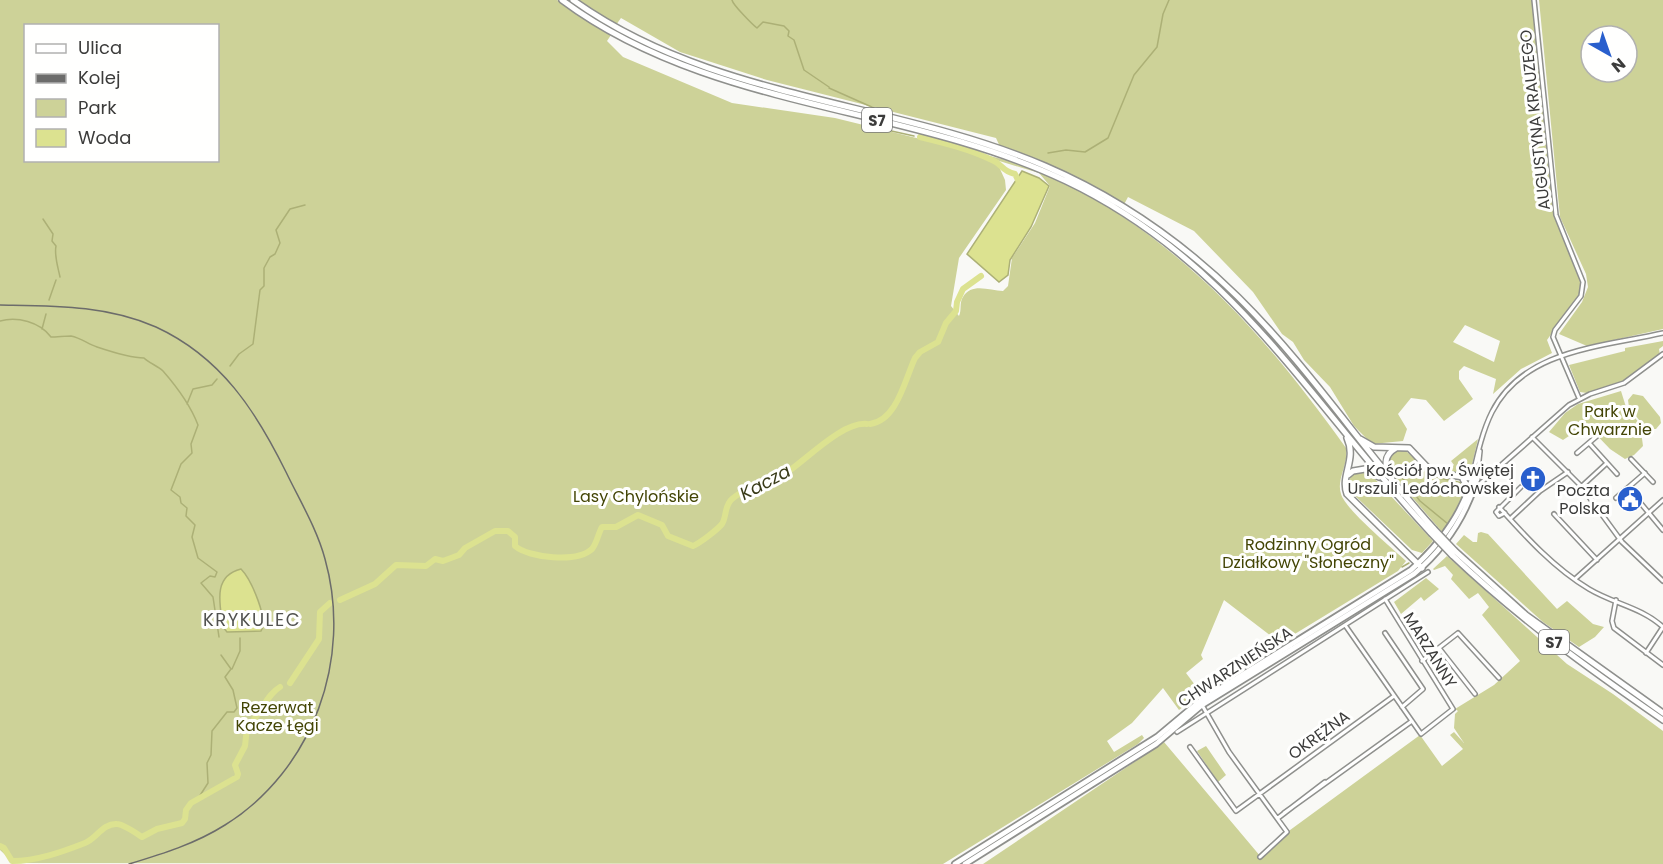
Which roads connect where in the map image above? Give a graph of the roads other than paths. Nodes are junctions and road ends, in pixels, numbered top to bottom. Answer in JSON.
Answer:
{"nodes":[{"id":1,"x":562,"y":0,"type":"edge"},
{"id":2,"x":573,"y":0,"type":"edge"},
{"id":3,"x":1534,"y":0,"type":"edge"},
{"id":4,"x":1663,"y":333,"type":"edge"},
{"id":5,"x":1663,"y":354,"type":"edge"},
{"id":6,"x":1560,"y":356,"type":"junction"},
{"id":7,"x":1579,"y":398,"type":"junction"},
{"id":8,"x":1344,"y":431,"type":"junction"},
{"id":9,"x":1352,"y":433,"type":"junction"},
{"id":10,"x":1597,"y":436,"type":"dead end"},
{"id":11,"x":1532,"y":437,"type":"junction"},
{"id":12,"x":1589,"y":443,"type":"junction"},
{"id":13,"x":1398,"y":447,"type":"junction"},
{"id":14,"x":1577,"y":453,"type":"dead end"},
{"id":15,"x":1631,"y":459,"type":"dead end"},
{"id":16,"x":1607,"y":463,"type":"junction"},
{"id":17,"x":1568,"y":472,"type":"junction"},
{"id":18,"x":1645,"y":473,"type":"junction"},
{"id":19,"x":1488,"y":474,"type":"junction"},
{"id":20,"x":1617,"y":474,"type":"dead end"},
{"id":21,"x":1347,"y":477,"type":"junction"},
{"id":22,"x":1463,"y":479,"type":"junction"},
{"id":23,"x":1474,"y":479,"type":"junction"},
{"id":24,"x":1653,"y":482,"type":"dead end"},
{"id":25,"x":1390,"y":483,"type":"junction"},
{"id":26,"x":1581,"y":486,"type":"junction"},
{"id":27,"x":1521,"y":487,"type":"dead end"},
{"id":28,"x":1628,"y":488,"type":"junction"},
{"id":29,"x":1471,"y":490,"type":"junction"},
{"id":30,"x":1616,"y":498,"type":"dead end"},
{"id":31,"x":1663,"y":500,"type":"edge"},
{"id":32,"x":1499,"y":507,"type":"junction"},
{"id":33,"x":1504,"y":513,"type":"junction"},
{"id":34,"x":1648,"y":513,"type":"junction"},
{"id":35,"x":1554,"y":514,"type":"dead end"},
{"id":36,"x":1510,"y":519,"type":"junction"},
{"id":37,"x":1663,"y":530,"type":"edge"},
{"id":38,"x":1620,"y":539,"type":"junction"},
{"id":39,"x":1454,"y":553,"type":"junction"},
{"id":40,"x":1597,"y":560,"type":"junction"},
{"id":41,"x":1420,"y":566,"type":"junction"},
{"id":42,"x":1428,"y":572,"type":"dead end"},
{"id":43,"x":1575,"y":579,"type":"junction"},
{"id":44,"x":1663,"y":581,"type":"edge"},
{"id":45,"x":1385,"y":599,"type":"junction"},
{"id":46,"x":1616,"y":600,"type":"junction"},
{"id":47,"x":1345,"y":625,"type":"junction"},
{"id":48,"x":1663,"y":627,"type":"edge"},
{"id":49,"x":1385,"y":633,"type":"dead end"},
{"id":50,"x":1439,"y":648,"type":"junction"},
{"id":51,"x":1646,"y":654,"type":"junction"},
{"id":52,"x":1422,"y":661,"type":"junction"},
{"id":53,"x":1663,"y":665,"type":"edge"},
{"id":54,"x":1499,"y":678,"type":"dead end"},
{"id":55,"x":1475,"y":694,"type":"dead end"},
{"id":56,"x":1394,"y":696,"type":"junction"},
{"id":57,"x":1201,"y":703,"type":"junction"},
{"id":58,"x":1402,"y":707,"type":"junction"},
{"id":59,"x":1207,"y":712,"type":"junction"},
{"id":60,"x":1663,"y":713,"type":"edge"},
{"id":61,"x":1663,"y":720,"type":"edge"},
{"id":62,"x":1412,"y":721,"type":"junction"},
{"id":63,"x":1177,"y":732,"type":"dead end"},
{"id":64,"x":1190,"y":747,"type":"dead end"},
{"id":65,"x":1259,"y":794,"type":"junction"},
{"id":66,"x":1278,"y":819,"type":"junction"},
{"id":67,"x":1260,"y":856,"type":"dead end"},
{"id":68,"x":955,"y":864,"type":"edge"},
{"id":69,"x":965,"y":864,"type":"edge"}],
"edges":[{"from":1,"to":8,"type":"highway","number":"S7"},
{"from":2,"to":9,"type":"highway","number":"S7"},
{"from":3,"to":6,"type":"street","name":"AUGUSTYNA KRAUZEGO"},
{"from":4,"to":6,"type":"street","name":"CHWARZNIEŃSKA"},
{"from":5,"to":7,"type":"street","name":"CHWARZNIEŃSKA"},
{"from":6,"to":7,"type":"street","name":"AUGUSTYNA KRAUZEGO"},
{"from":6,"to":23,"type":"street","name":"CHWARZNIEŃSKA"},
{"from":7,"to":11,"type":"street","name":"CHWARZNIEŃSKA"},
{"from":8,"to":21,"type":"highway"},
{"from":8,"to":25,"type":"highway","number":"S7"},
{"from":9,"to":13,"type":"highway"},
{"from":9,"to":25,"type":"highway","number":"S7"},
{"from":10,"to":12,"type":"street"},
{"from":11,"to":17,"type":"street"},
{"from":11,"to":19,"type":"street","name":"CHWARZNIEŃSKA"},
{"from":12,"to":14,"type":"street"},
{"from":12,"to":16,"type":"street"},
{"from":13,"to":22,"type":"highway"},
{"from":13,"to":25,"type":"highway"},
{"from":15,"to":18,"type":"street"},
{"from":16,"to":20,"type":"street"},
{"from":16,"to":26,"type":"street"},
{"from":17,"to":26,"type":"street"},
{"from":17,"to":36,"type":"street"},
{"from":18,"to":24,"type":"street"},
{"from":18,"to":28,"type":"street"},
{"from":19,"to":23,"type":"street","name":"CHWARZNIEŃSKA"},
{"from":19,"to":29,"type":"street","name":"CHWARZNIEŃSKA"},
{"from":21,"to":25,"type":"highway"},
{"from":21,"to":41,"type":"highway"},
{"from":22,"to":23,"type":"highway"},
{"from":22,"to":29,"type":"highway"},
{"from":23,"to":29,"type":"main road","name":"CHWARZNIEŃSKA"},
{"from":25,"to":39,"type":"highway","number":"S7","bridge":true},
{"from":26,"to":38,"type":"street"},
{"from":27,"to":32,"type":"street"},
{"from":28,"to":30,"type":"street"},
{"from":28,"to":34,"type":"street"},
{"from":29,"to":41,"type":"main road","name":"CHWARZNIEŃSKA"},
{"from":31,"to":34,"type":"street"},
{"from":32,"to":33,"type":"street"},
{"from":32,"to":33,"type":"street"},
{"from":33,"to":36,"type":"street"},
{"from":34,"to":37,"type":"street"},
{"from":34,"to":38,"type":"street"},
{"from":35,"to":40,"type":"street"},
{"from":36,"to":43,"type":"street"},
{"from":38,"to":40,"type":"street"},
{"from":38,"to":44,"type":"street"},
{"from":39,"to":60,"type":"highway","number":"S7"},
{"from":39,"to":61,"type":"highway","number":"S7"},
{"from":40,"to":43,"type":"street"},
{"from":41,"to":57,"type":"main road","name":"CHWARZNIEŃSKA"},
{"from":42,"to":45,"type":"street","name":"CHWARZNIEŃSKA"},
{"from":43,"to":46,"type":"street"},
{"from":45,"to":47,"type":"street","name":"CHWARZNIEŃSKA"},
{"from":45,"to":52,"type":"street","name":"MARZANNY"},
{"from":46,"to":48,"type":"street"},
{"from":46,"to":51,"type":"street"},
{"from":47,"to":56,"type":"street"},
{"from":47,"to":59,"type":"street","name":"CHWARZNIEŃSKA"},
{"from":48,"to":51,"type":"street"},
{"from":49,"to":58,"type":"street"},
{"from":50,"to":52,"type":"street"},
{"from":50,"to":54,"type":"street"},
{"from":50,"to":55,"type":"street"},
{"from":51,"to":53,"type":"street"},
{"from":52,"to":62,"type":"street","name":"MARZANNY"},
{"from":56,"to":58,"type":"street"},
{"from":56,"to":65,"type":"street","name":"OKRĘŻNA"},
{"from":57,"to":59,"type":"street"},
{"from":57,"to":68,"type":"main road","name":"CHWARZNIEŃSKA"},
{"from":57,"to":69,"type":"main road","name":"CHWARZNIEŃSKA"},
{"from":58,"to":62,"type":"street"},
{"from":59,"to":63,"type":"street","name":"CHWARZNIEŃSKA"},
{"from":59,"to":65,"type":"street"},
{"from":62,"to":66,"type":"street"},
{"from":64,"to":65,"type":"street","name":"OKRĘŻNA"},
{"from":65,"to":66,"type":"street"},
{"from":66,"to":67,"type":"street"}]}
